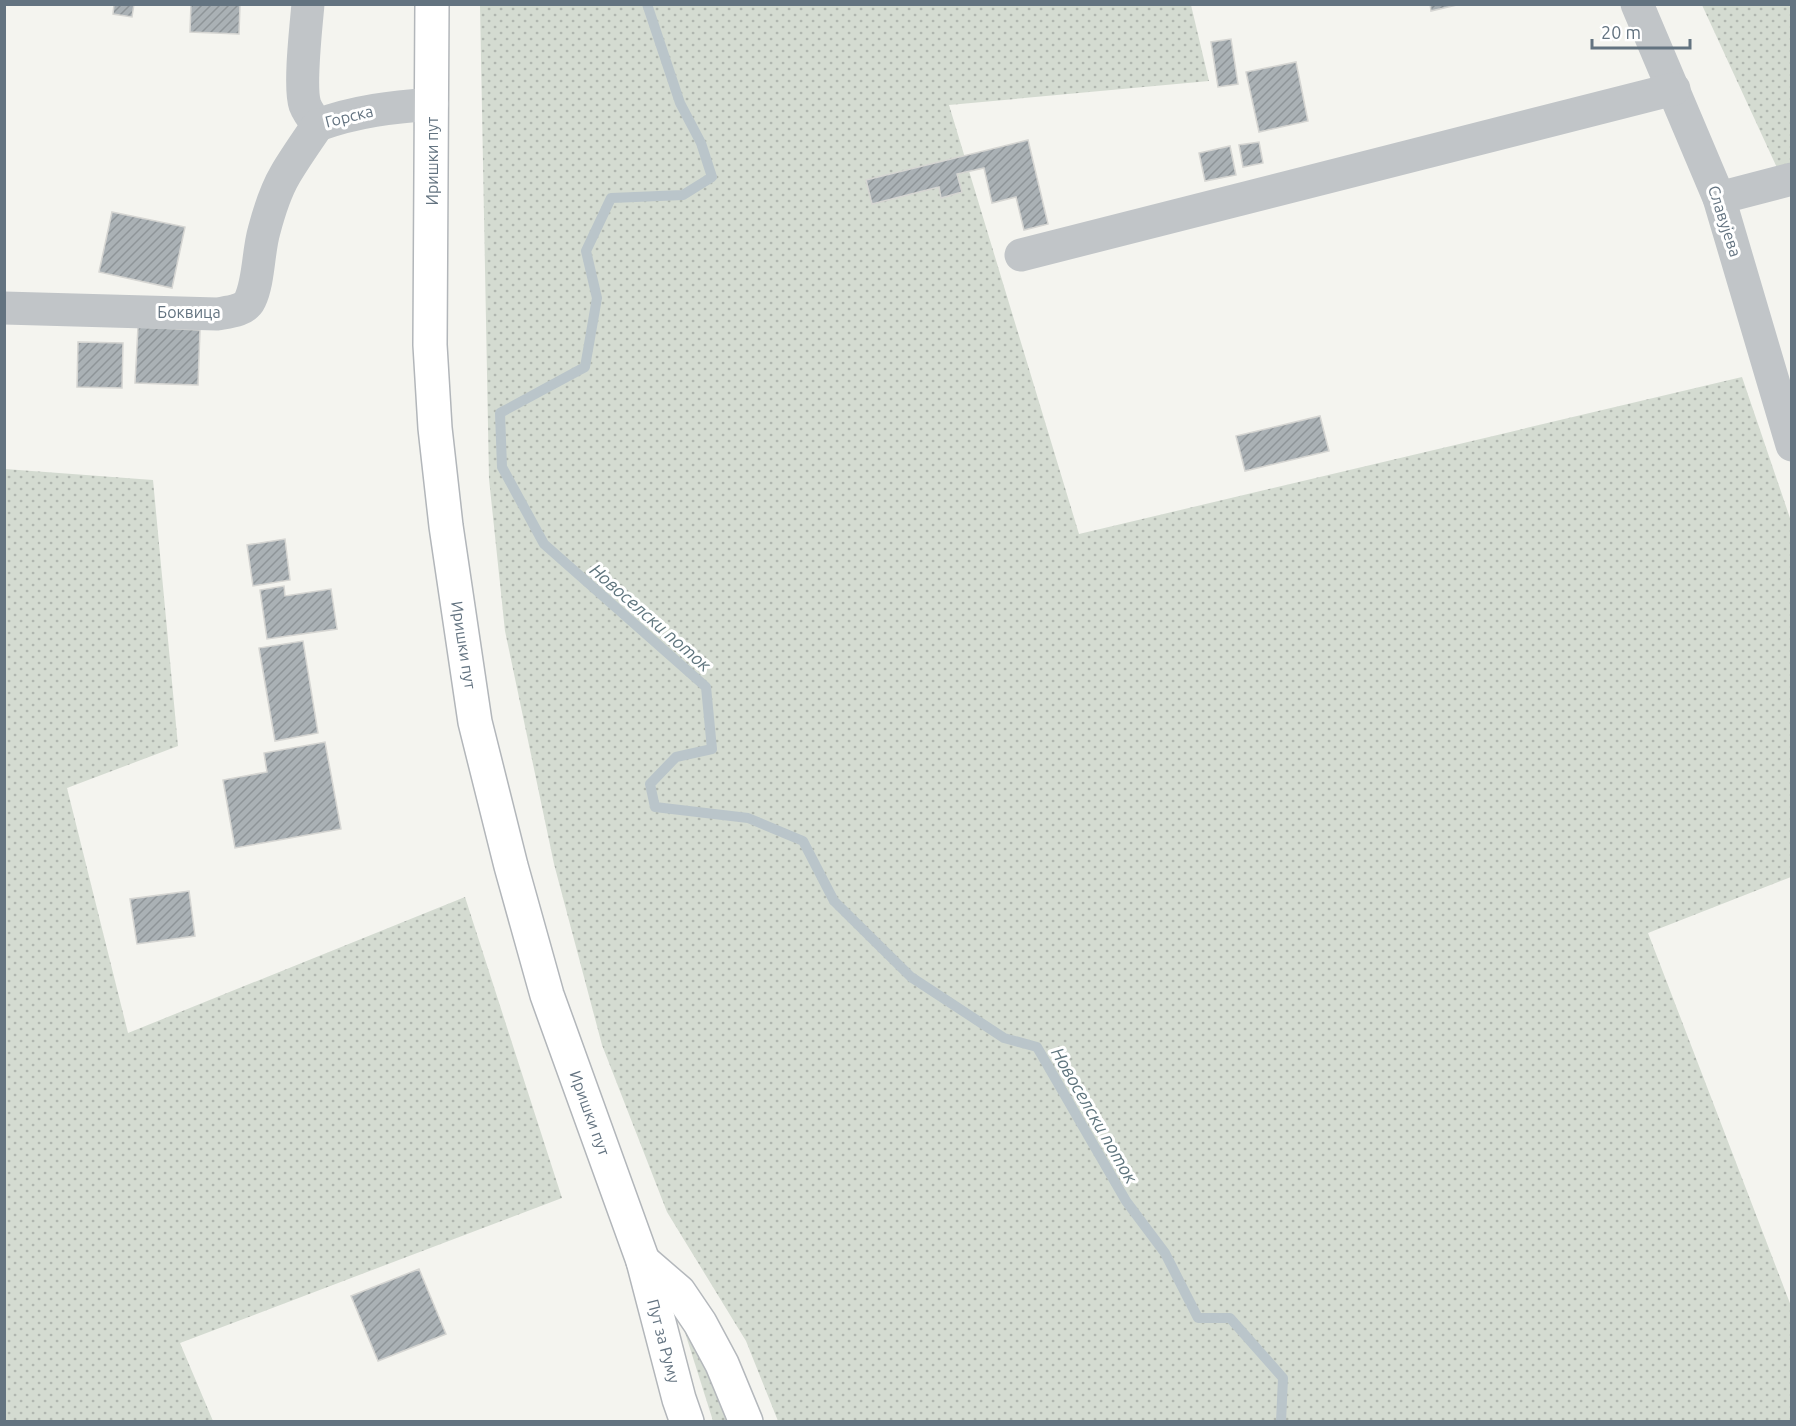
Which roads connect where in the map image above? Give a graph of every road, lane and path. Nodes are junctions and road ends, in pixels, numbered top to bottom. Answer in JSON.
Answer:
{"nodes":[{"id":1,"x":308,"y":4,"type":"edge"},
{"id":2,"x":432,"y":4,"type":"edge"},
{"id":3,"x":1637,"y":4,"type":"edge"},
{"id":4,"x":1674,"y":89,"type":"junction"},
{"id":5,"x":432,"y":104,"type":"junction"},
{"id":6,"x":318,"y":125,"type":"junction"},
{"id":7,"x":1791,"y":179,"type":"edge"},
{"id":8,"x":1719,"y":198,"type":"junction"},
{"id":9,"x":1021,"y":255,"type":"dead end"},
{"id":10,"x":4,"y":308,"type":"edge"},
{"id":11,"x":1791,"y":446,"type":"edge"},
{"id":12,"x":643,"y":1261,"type":"junction"},
{"id":13,"x":687,"y":1422,"type":"edge"},
{"id":14,"x":746,"y":1422,"type":"edge"}],
"edges":[{"from":1,"to":6,"type":"street","name":"Горска"},
{"from":2,"to":5,"type":"main road","name":"Иришки пут"},
{"from":3,"to":4,"type":"street","name":"Славујева"},
{"from":4,"to":8,"type":"street","name":"Славујева"},
{"from":4,"to":9,"type":"street"},
{"from":5,"to":6,"type":"street","name":"Горска"},
{"from":5,"to":12,"type":"main road","name":"Иришки пут"},
{"from":6,"to":10,"type":"street","name":"Боквица"},
{"from":7,"to":8,"type":"street"},
{"from":8,"to":11,"type":"street","name":"Славујева"},
{"from":12,"to":13,"type":"main road","name":"Пут за Руму"},
{"from":12,"to":14,"type":"main road"}]}
